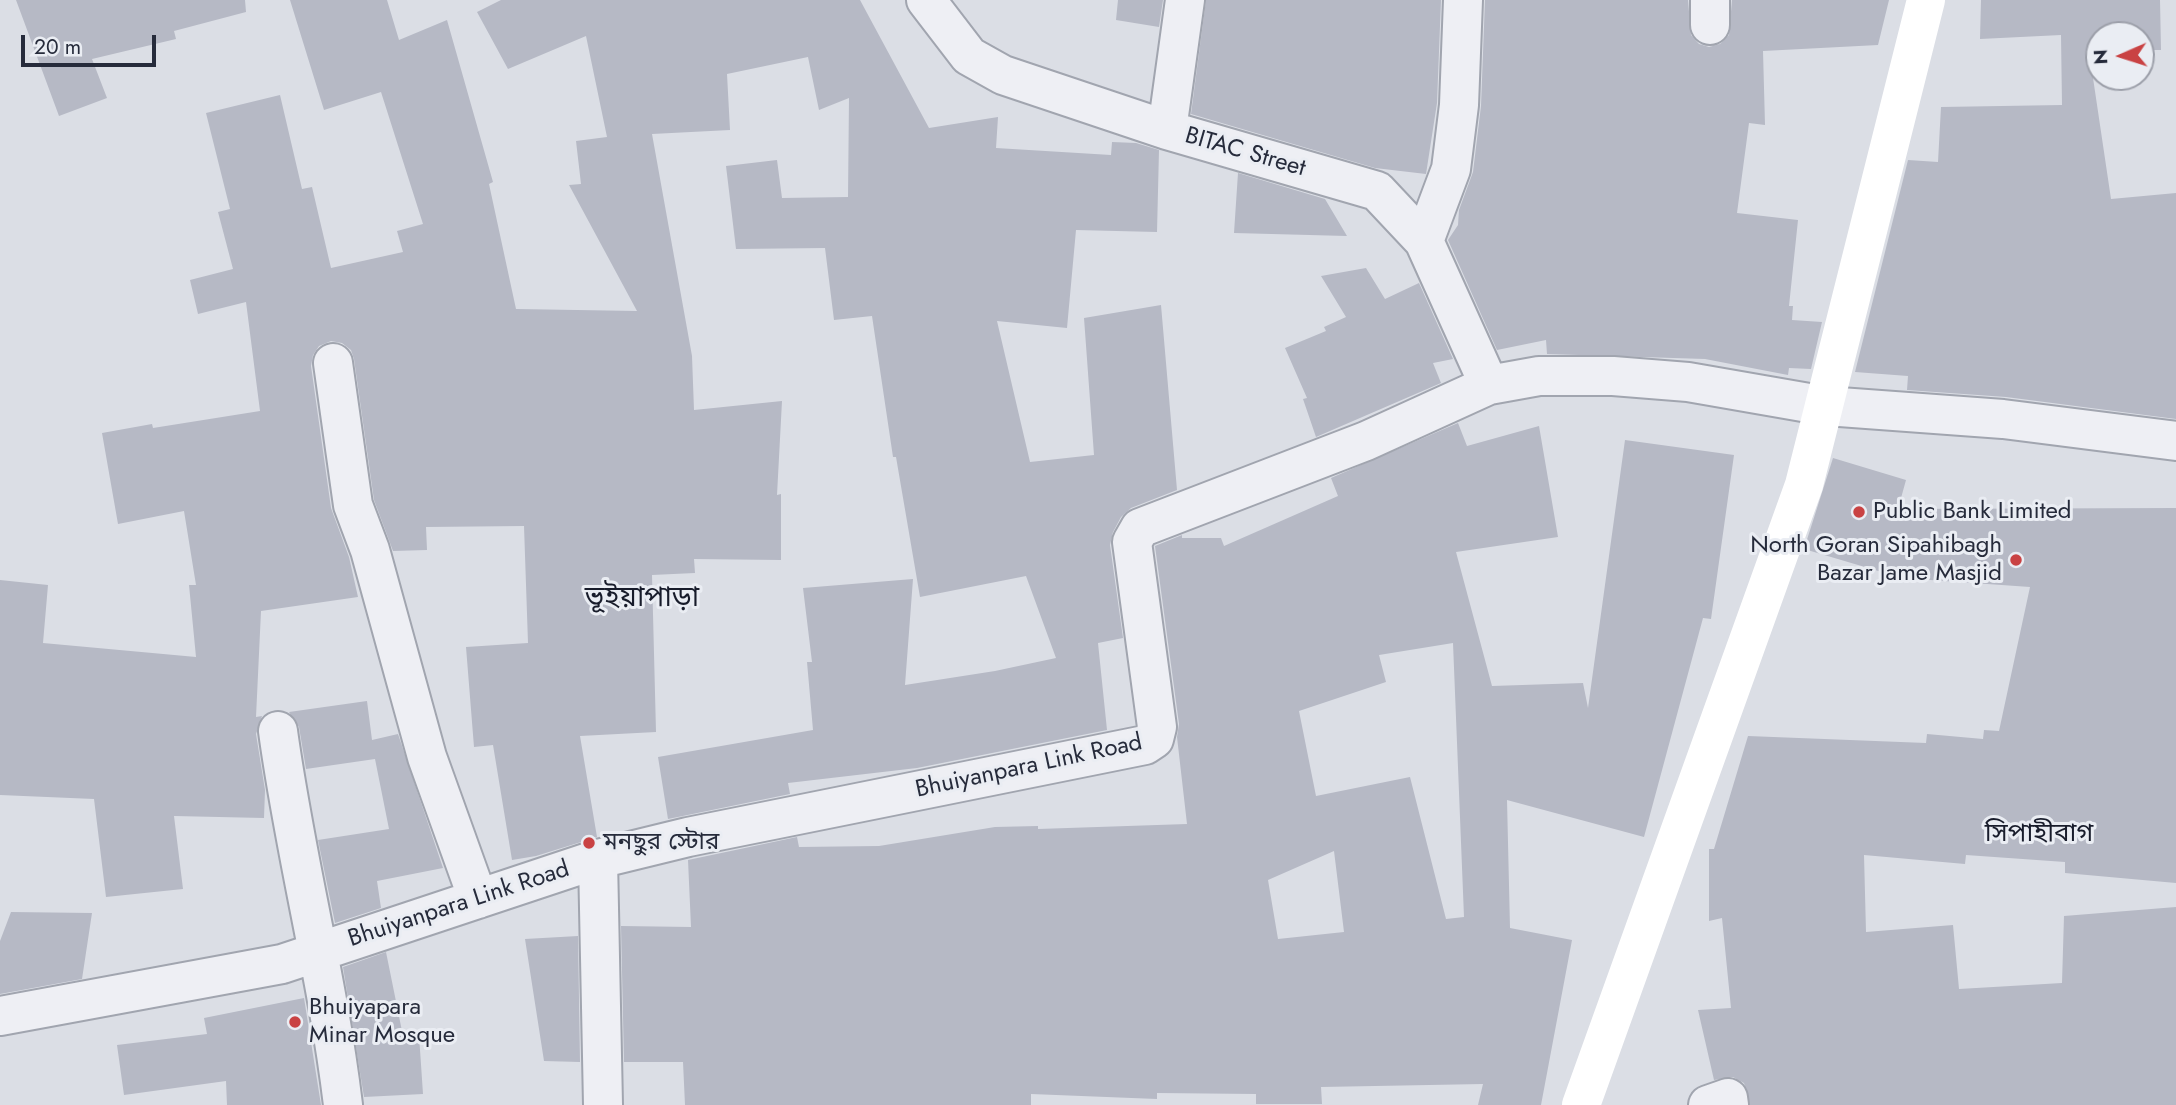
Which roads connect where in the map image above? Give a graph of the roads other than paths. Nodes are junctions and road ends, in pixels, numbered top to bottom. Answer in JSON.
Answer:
{"nodes":[{"id":1,"x":926,"y":0,"type":"edge"},
{"id":2,"x":1185,"y":0,"type":"edge"},
{"id":3,"x":1463,"y":0,"type":"edge"},
{"id":4,"x":1926,"y":0,"type":"edge"},
{"id":5,"x":1167,"y":130,"type":"junction"},
{"id":6,"x":1424,"y":241,"type":"junction"},
{"id":7,"x":333,"y":363,"type":"dead end"},
{"id":8,"x":1489,"y":386,"type":"junction"},
{"id":9,"x":1826,"y":406,"type":"junction"},
{"id":10,"x":2176,"y":441,"type":"edge"},
{"id":11,"x":278,"y":731,"type":"dead end"},
{"id":12,"x":598,"y":859,"type":"junction"},
{"id":13,"x":478,"y":899,"type":"junction"},
{"id":14,"x":316,"y":952,"type":"junction"},
{"id":15,"x":0,"y":1016,"type":"edge"},
{"id":16,"x":343,"y":1105,"type":"edge"},
{"id":17,"x":603,"y":1105,"type":"edge"},
{"id":18,"x":1581,"y":1105,"type":"edge"},
{"id":19,"x":1708,"y":1105,"type":"edge"},
{"id":20,"x":1729,"y":1105,"type":"edge"}],
"edges":[{"from":1,"to":5,"type":"street","name":"BITAC Street"},
{"from":2,"to":5,"type":"street"},
{"from":3,"to":6,"type":"street"},
{"from":4,"to":9,"type":"street"},
{"from":5,"to":6,"type":"street","name":"BITAC Street"},
{"from":6,"to":8,"type":"street","name":"BITAC Street"},
{"from":7,"to":13,"type":"street"},
{"from":8,"to":9,"type":"street","name":"Bhuiyanpara Link Road"},
{"from":8,"to":12,"type":"street","name":"Bhuiyanpara Link Road"},
{"from":9,"to":10,"type":"street","name":"Bhuiyanpara Link Road"},
{"from":9,"to":18,"type":"street"},
{"from":11,"to":14,"type":"street"},
{"from":12,"to":13,"type":"street","name":"Bhuiyanpara Link Road"},
{"from":12,"to":17,"type":"street"},
{"from":13,"to":14,"type":"street","name":"Bhuiyanpara Link Road"},
{"from":14,"to":15,"type":"street","name":"Bhuiyanpara Link Road"},
{"from":14,"to":16,"type":"street"},
{"from":19,"to":20,"type":"street"}]}
